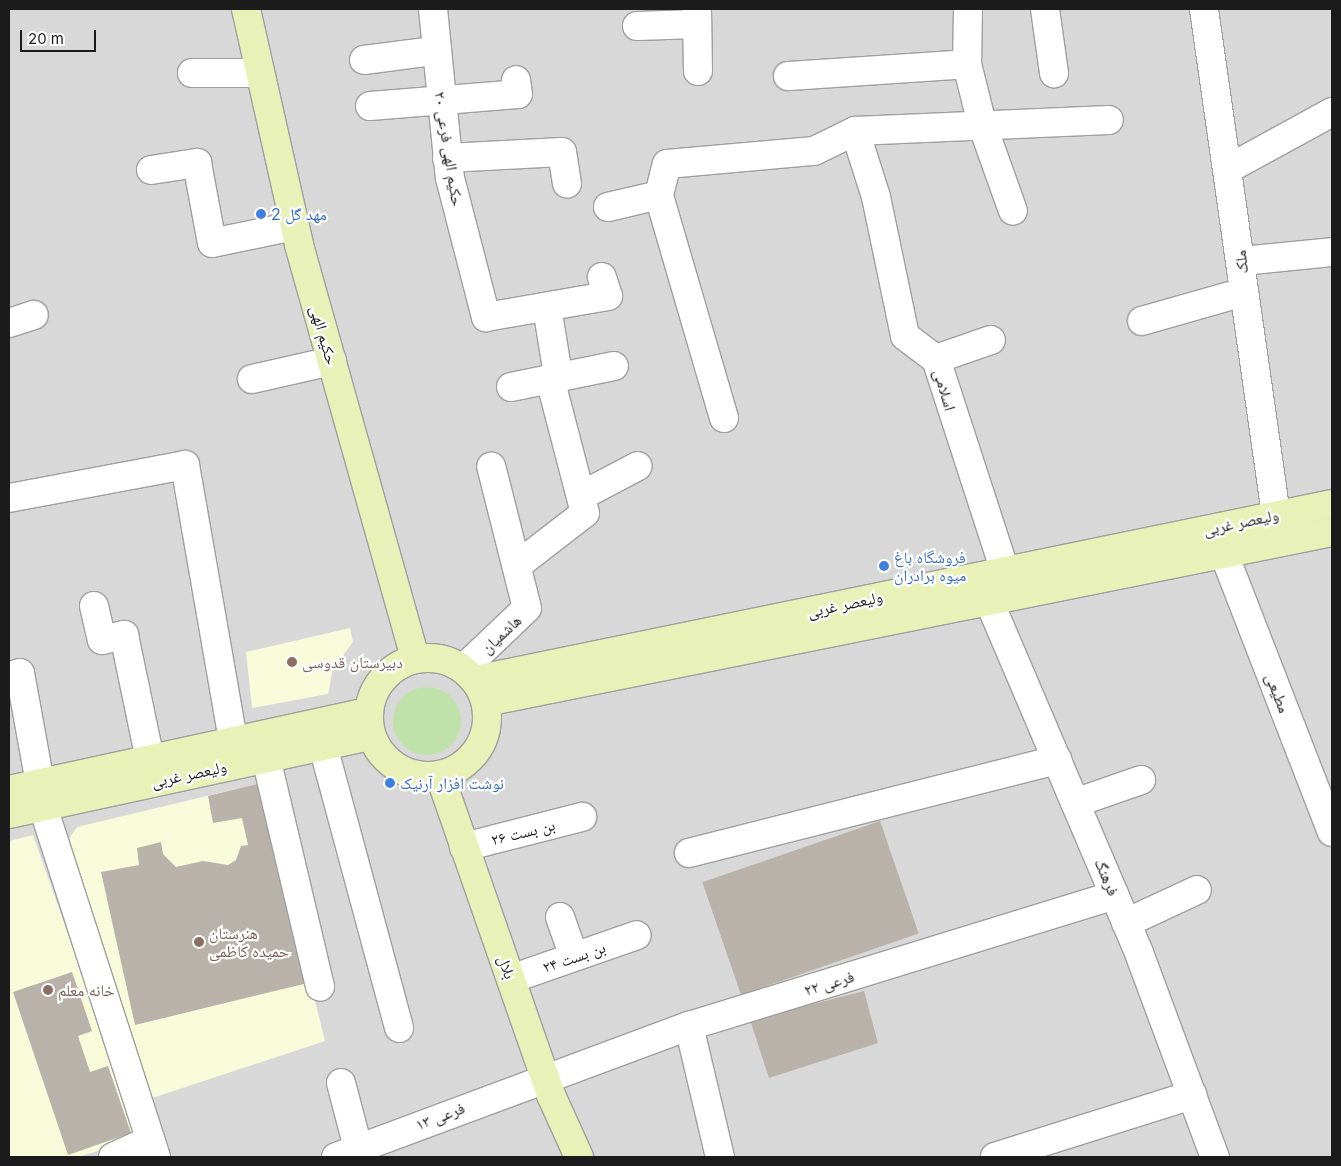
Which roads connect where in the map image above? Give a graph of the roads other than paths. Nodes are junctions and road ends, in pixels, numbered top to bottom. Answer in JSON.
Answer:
{"nodes":[{"id":1,"x":246,"y":9,"type":"edge"},
{"id":2,"x":433,"y":9,"type":"edge"},
{"id":3,"x":968,"y":9,"type":"edge"},
{"id":4,"x":1045,"y":9,"type":"edge"},
{"id":5,"x":1204,"y":9,"type":"edge"},
{"id":6,"x":697,"y":16,"type":"edge"},
{"id":7,"x":637,"y":26,"type":"dead end"},
{"id":8,"x":434,"y":51,"type":"junction"},
{"id":9,"x":364,"y":60,"type":"dead end"},
{"id":10,"x":967,"y":64,"type":"junction"},
{"id":11,"x":698,"y":72,"type":"dead end"},
{"id":12,"x":192,"y":73,"type":"dead end"},
{"id":13,"x":260,"y":73,"type":"junction"},
{"id":14,"x":1054,"y":73,"type":"dead end"},
{"id":15,"x":788,"y":76,"type":"dead end"},
{"id":16,"x":516,"y":80,"type":"dead end"},
{"id":17,"x":440,"y":99,"type":"junction"},
{"id":18,"x":370,"y":106,"type":"dead end"},
{"id":19,"x":1332,"y":112,"type":"edge"},
{"id":20,"x":1109,"y":120,"type":"dead end"},
{"id":21,"x":982,"y":124,"type":"junction"},
{"id":22,"x":855,"y":131,"type":"junction"},
{"id":23,"x":447,"y":158,"type":"junction"},
{"id":24,"x":1228,"y":169,"type":"junction"},
{"id":25,"x":151,"y":170,"type":"dead end"},
{"id":26,"x":567,"y":184,"type":"dead end"},
{"id":27,"x":659,"y":195,"type":"junction"},
{"id":28,"x":608,"y":207,"type":"dead end"},
{"id":29,"x":1014,"y":211,"type":"dead end"},
{"id":30,"x":294,"y":226,"type":"junction"},
{"id":31,"x":1332,"y":252,"type":"edge"},
{"id":32,"x":1242,"y":261,"type":"junction"},
{"id":33,"x":602,"y":277,"type":"dead end"},
{"id":34,"x":1244,"y":292,"type":"junction"},
{"id":35,"x":547,"y":307,"type":"junction"},
{"id":36,"x":1142,"y":321,"type":"dead end"},
{"id":37,"x":991,"y":340,"type":"dead end"},
{"id":38,"x":936,"y":359,"type":"junction"},
{"id":39,"x":332,"y":361,"type":"junction"},
{"id":40,"x":614,"y":366,"type":"dead end"},
{"id":41,"x":558,"y":375,"type":"junction"},
{"id":42,"x":252,"y":379,"type":"dead end"},
{"id":43,"x":511,"y":387,"type":"dead end"},
{"id":44,"x":724,"y":418,"type":"dead end"},
{"id":45,"x":491,"y":466,"type":"dead end"},
{"id":46,"x":638,"y":466,"type":"dead end"},
{"id":47,"x":580,"y":496,"type":"junction"},
{"id":48,"x":9,"y":498,"type":"edge"},
{"id":49,"x":1332,"y":504,"type":"edge"},
{"id":50,"x":1276,"y":515,"type":"junction"},
{"id":51,"x":1332,"y":532,"type":"edge"},
{"id":52,"x":1224,"y":554,"type":"junction"},
{"id":53,"x":518,"y":564,"type":"junction"},
{"id":54,"x":1005,"y":571,"type":"junction"},
{"id":55,"x":989,"y":601,"type":"junction"},
{"id":56,"x":94,"y":606,"type":"dead end"},
{"id":57,"x":415,"y":659,"type":"junction"},
{"id":58,"x":9,"y":676,"type":"edge"},
{"id":59,"x":475,"y":684,"type":"junction"},
{"id":60,"x":369,"y":724,"type":"junction"},
{"id":61,"x":233,"y":741,"type":"junction"},
{"id":62,"x":323,"y":746,"type":"junction"},
{"id":63,"x":266,"y":758,"type":"junction"},
{"id":64,"x":150,"y":759,"type":"junction"},
{"id":65,"x":1057,"y":760,"type":"junction"},
{"id":66,"x":440,"y":776,"type":"junction"},
{"id":67,"x":1141,"y":780,"type":"dead end"},
{"id":68,"x":9,"y":790,"type":"edge"},
{"id":69,"x":42,"y":795,"type":"junction"},
{"id":70,"x":1075,"y":803,"type":"junction"},
{"id":71,"x":9,"y":814,"type":"edge"},
{"id":72,"x":582,"y":817,"type":"dead end"},
{"id":73,"x":1332,"y":832,"type":"edge"},
{"id":74,"x":464,"y":847,"type":"junction"},
{"id":75,"x":689,"y":853,"type":"dead end"},
{"id":76,"x":1197,"y":890,"type":"dead end"},
{"id":77,"x":1114,"y":895,"type":"junction"},
{"id":78,"x":560,"y":917,"type":"dead end"},
{"id":79,"x":1126,"y":923,"type":"junction"},
{"id":80,"x":637,"y":935,"type":"dead end"},
{"id":81,"x":574,"y":957,"type":"junction"},
{"id":82,"x":511,"y":979,"type":"junction"},
{"id":83,"x":320,"y":987,"type":"dead end"},
{"id":84,"x":689,"y":1026,"type":"junction"},
{"id":85,"x":399,"y":1028,"type":"dead end"},
{"id":86,"x":545,"y":1076,"type":"junction"},
{"id":87,"x":341,"y":1083,"type":"dead end"},
{"id":88,"x":1192,"y":1095,"type":"junction"},
{"id":89,"x":153,"y":1149,"type":"edge"},
{"id":90,"x":347,"y":1153,"type":"edge"},
{"id":91,"x":113,"y":1157,"type":"edge"},
{"id":92,"x":579,"y":1157,"type":"edge"},
{"id":93,"x":720,"y":1157,"type":"edge"},
{"id":94,"x":995,"y":1157,"type":"edge"},
{"id":95,"x":1215,"y":1157,"type":"edge"}],
"edges":[{"from":1,"to":13,"type":"main road","name":"حکیم الهی"},
{"from":2,"to":8,"type":"street","name":"حکیم الهی فرعی ۲۰"},
{"from":3,"to":10,"type":"street"},
{"from":4,"to":14,"type":"street"},
{"from":5,"to":24,"type":"street","name":"ملک"},
{"from":6,"to":7,"type":"street"},
{"from":6,"to":11,"type":"street"},
{"from":8,"to":9,"type":"street"},
{"from":8,"to":17,"type":"street","name":"حکیم الهی فرعی ۲۰"},
{"from":10,"to":15,"type":"street"},
{"from":10,"to":21,"type":"street"},
{"from":12,"to":13,"type":"street"},
{"from":13,"to":30,"type":"main road","name":"حکیم الهی"},
{"from":16,"to":17,"type":"street"},
{"from":17,"to":18,"type":"street"},
{"from":17,"to":23,"type":"street","name":"حکیم الهی فرعی ۲۰"},
{"from":19,"to":24,"type":"street"},
{"from":20,"to":21,"type":"street"},
{"from":21,"to":22,"type":"street"},
{"from":21,"to":29,"type":"street"},
{"from":22,"to":27,"type":"street"},
{"from":22,"to":38,"type":"street","name":"اسلامی"},
{"from":23,"to":26,"type":"street"},
{"from":23,"to":35,"type":"street","name":"حکیم الهی فرعی ۲۰"},
{"from":24,"to":32,"type":"street","name":"ملک"},
{"from":25,"to":30,"type":"street"},
{"from":27,"to":28,"type":"street"},
{"from":27,"to":44,"type":"street"},
{"from":30,"to":39,"type":"main road","name":"حکیم الهی"},
{"from":31,"to":32,"type":"street"},
{"from":32,"to":34,"type":"street","name":"ملک"},
{"from":33,"to":35,"type":"street"},
{"from":34,"to":36,"type":"street"},
{"from":34,"to":50,"type":"street","name":"ملک"},
{"from":35,"to":41,"type":"street"},
{"from":37,"to":38,"type":"street"},
{"from":38,"to":54,"type":"street","name":"اسلامی"},
{"from":39,"to":42,"type":"street"},
{"from":39,"to":57,"type":"main road","name":"حکیم الهی"},
{"from":40,"to":41,"type":"street"},
{"from":41,"to":43,"type":"street"},
{"from":41,"to":47,"type":"street"},
{"from":45,"to":53,"type":"street"},
{"from":46,"to":47,"type":"street"},
{"from":47,"to":53,"type":"street"},
{"from":48,"to":61,"type":"street"},
{"from":49,"to":50,"type":"main road","name":"ولیعصر غربی"},
{"from":50,"to":54,"type":"main road","name":"ولیعصر غربی"},
{"from":51,"to":52,"type":"main road","name":"ولیعصر غربی"},
{"from":52,"to":55,"type":"main road","name":"ولیعصر غربی"},
{"from":52,"to":73,"type":"street","name":"مطیعی"},
{"from":53,"to":59,"type":"street","name":"هاشمیان"},
{"from":54,"to":55,"type":"main road"},
{"from":54,"to":59,"type":"main road","name":"ولیعصر غربی"},
{"from":55,"to":59,"type":"main road","name":"ولیعصر غربی"},
{"from":55,"to":65,"type":"street","name":"فرهنگ"},
{"from":56,"to":64,"type":"street"},
{"from":57,"to":59,"type":"main road"},
{"from":57,"to":60,"type":"main road"},
{"from":58,"to":69,"type":"street"},
{"from":59,"to":66,"type":"main road"},
{"from":60,"to":61,"type":"main road"},
{"from":60,"to":62,"type":"main road","name":"ولیعصر غربی"},
{"from":60,"to":66,"type":"main road"},
{"from":61,"to":64,"type":"main road"},
{"from":62,"to":63,"type":"main road","name":"ولیعصر غربی"},
{"from":62,"to":85,"type":"street"},
{"from":63,"to":69,"type":"main road","name":"ولیعصر غربی"},
{"from":63,"to":83,"type":"street"},
{"from":64,"to":69,"type":"main road"},
{"from":65,"to":70,"type":"street","name":"فرهنگ"},
{"from":65,"to":75,"type":"street"},
{"from":66,"to":74,"type":"main road","name":"بلال"},
{"from":67,"to":70,"type":"street"},
{"from":68,"to":69,"type":"main road"},
{"from":69,"to":71,"type":"main road","name":"ولیعصر غربی"},
{"from":69,"to":89,"type":"street"},
{"from":70,"to":77,"type":"street","name":"فرهنگ"},
{"from":72,"to":74,"type":"street","name":"بن بست ۲۶"},
{"from":74,"to":82,"type":"main road","name":"بلال"},
{"from":76,"to":79,"type":"street"},
{"from":77,"to":79,"type":"street","name":"فرهنگ"},
{"from":77,"to":84,"type":"street","name":"فرعی ۲۲"},
{"from":78,"to":81,"type":"street"},
{"from":79,"to":88,"type":"street","name":"فرهنگ"},
{"from":80,"to":81,"type":"street","name":"بن بست ۲۴"},
{"from":81,"to":82,"type":"street","name":"بن بست ۲۴"},
{"from":82,"to":86,"type":"main road","name":"بلال"},
{"from":84,"to":86,"type":"street","name":"فرعی ۲۲"},
{"from":84,"to":93,"type":"street"},
{"from":86,"to":90,"type":"street","name":"فرعی ۱۳"},
{"from":86,"to":92,"type":"main road","name":"بلال"},
{"from":87,"to":90,"type":"street"},
{"from":88,"to":94,"type":"street"},
{"from":88,"to":95,"type":"street","name":"فرهنگ"},
{"from":89,"to":91,"type":"street"}]}
